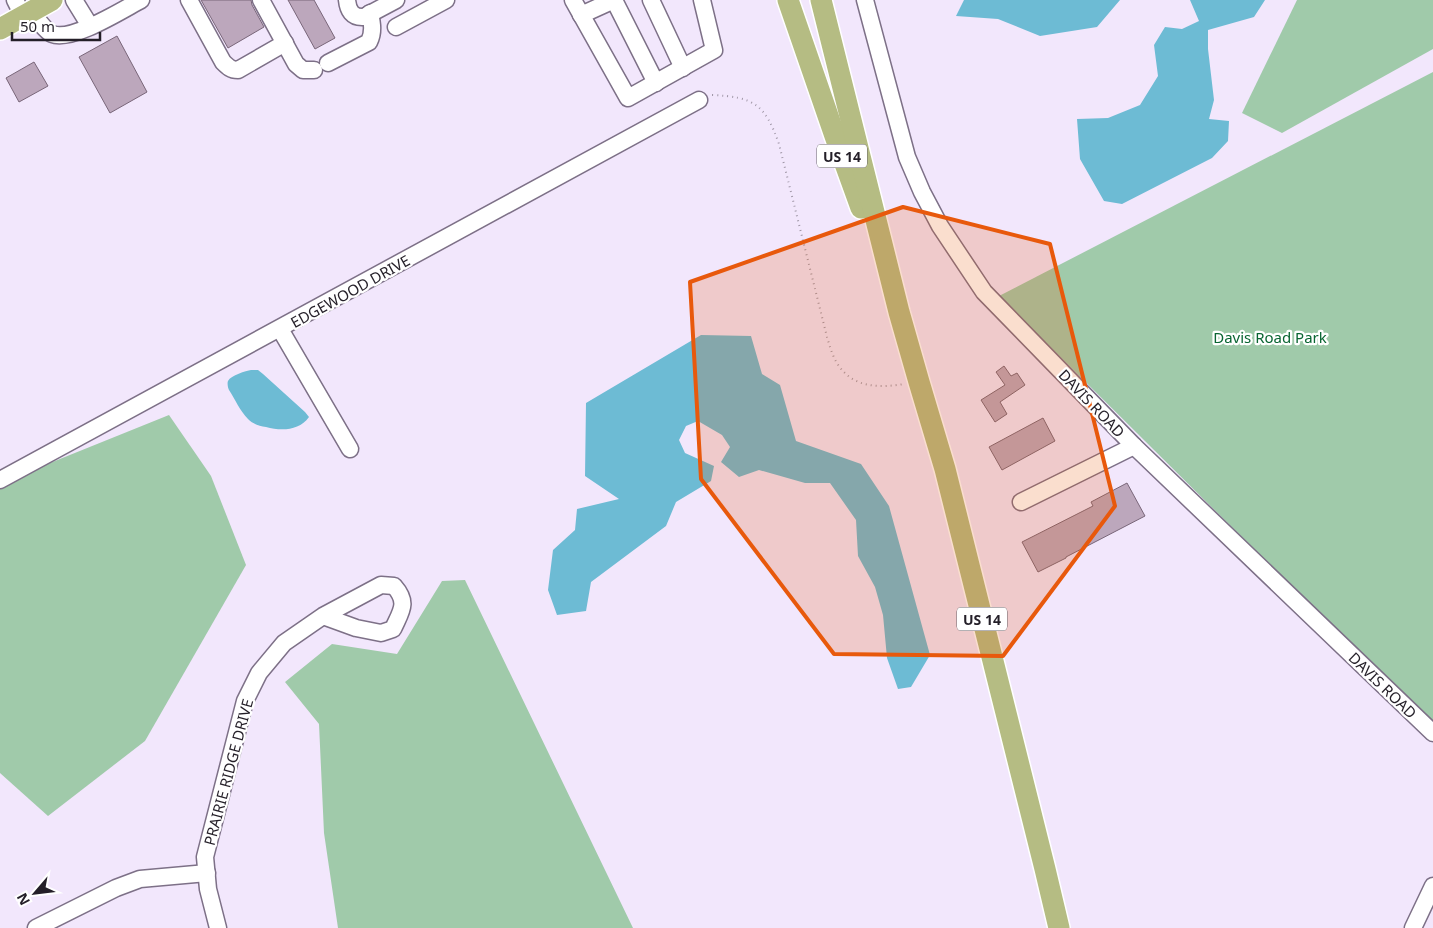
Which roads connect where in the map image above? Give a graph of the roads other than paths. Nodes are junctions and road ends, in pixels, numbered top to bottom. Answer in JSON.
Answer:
{"nodes":[{"id":1,"x":52,"y":0,"type":"edge"},
{"id":2,"x":74,"y":0,"type":"edge"},
{"id":3,"x":141,"y":0,"type":"edge"},
{"id":4,"x":189,"y":0,"type":"edge"},
{"id":5,"x":261,"y":0,"type":"edge"},
{"id":6,"x":347,"y":0,"type":"edge"},
{"id":7,"x":396,"y":0,"type":"edge"},
{"id":8,"x":446,"y":0,"type":"edge"},
{"id":9,"x":573,"y":0,"type":"edge"},
{"id":10,"x":614,"y":0,"type":"edge"},
{"id":11,"x":651,"y":0,"type":"edge"},
{"id":12,"x":702,"y":0,"type":"edge"},
{"id":13,"x":788,"y":0,"type":"edge"},
{"id":14,"x":821,"y":0,"type":"edge"},
{"id":15,"x":865,"y":0,"type":"edge"},
{"id":16,"x":121,"y":4,"type":"edge"},
{"id":17,"x":23,"y":9,"type":"edge"},
{"id":18,"x":370,"y":13,"type":"junction"},
{"id":19,"x":581,"y":15,"type":"junction"},
{"id":20,"x":90,"y":26,"type":"junction"},
{"id":21,"x":396,"y":27,"type":"dead end"},
{"id":22,"x":0,"y":29,"type":"edge"},
{"id":23,"x":285,"y":43,"type":"junction"},
{"id":24,"x":683,"y":68,"type":"junction"},
{"id":25,"x":656,"y":82,"type":"junction"},
{"id":26,"x":699,"y":100,"type":"road end"},
{"id":27,"x":899,"y":312,"type":"junction"},
{"id":28,"x":280,"y":328,"type":"junction"},
{"id":29,"x":1134,"y":446,"type":"junction"},
{"id":30,"x":350,"y":449,"type":"dead end"},
{"id":31,"x":0,"y":480,"type":"edge"},
{"id":32,"x":1021,"y":502,"type":"dead end"},
{"id":33,"x":323,"y":616,"type":"dead end"},
{"id":34,"x":1433,"y":733,"type":"edge"},
{"id":35,"x":207,"y":873,"type":"junction"},
{"id":36,"x":1433,"y":886,"type":"edge"},
{"id":37,"x":36,"y":928,"type":"edge"},
{"id":38,"x":218,"y":928,"type":"edge"},
{"id":39,"x":1058,"y":928,"type":"edge"},
{"id":40,"x":1412,"y":928,"type":"edge"}],
"edges":[{"from":1,"to":17,"type":"main road"},
{"from":2,"to":20,"type":"street"},
{"from":3,"to":16,"type":"street"},
{"from":4,"to":23,"type":"street"},
{"from":5,"to":23,"type":"street"},
{"from":6,"to":18,"type":"street"},
{"from":7,"to":18,"type":"street"},
{"from":8,"to":21,"type":"street"},
{"from":9,"to":19,"type":"street"},
{"from":10,"to":19,"type":"street"},
{"from":10,"to":25,"type":"street"},
{"from":11,"to":24,"type":"street"},
{"from":12,"to":24,"type":"street"},
{"from":13,"to":27,"type":"main road","number":"US 14"},
{"from":14,"to":27,"type":"main road","number":"US 14"},
{"from":15,"to":29,"type":"street","name":"DAVIS ROAD"},
{"from":16,"to":20,"type":"street"},
{"from":17,"to":20,"type":"street"},
{"from":17,"to":22,"type":"main road"},
{"from":18,"to":23,"type":"street"},
{"from":19,"to":25,"type":"street"},
{"from":24,"to":25,"type":"street"},
{"from":26,"to":28,"type":"street","name":"EDGEWOOD DRIVE"},
{"from":27,"to":39,"type":"main road","number":"US 14"},
{"from":28,"to":30,"type":"street"},
{"from":28,"to":31,"type":"street","name":"EDGEWOOD DRIVE"},
{"from":29,"to":32,"type":"street"},
{"from":29,"to":34,"type":"street","name":"DAVIS ROAD"},
{"from":33,"to":35,"type":"street","name":"PRAIRIE RIDGE DRIVE"},
{"from":35,"to":37,"type":"street"},
{"from":35,"to":38,"type":"street","name":"PRAIRIE RIDGE DRIVE"},
{"from":36,"to":40,"type":"street"}]}
